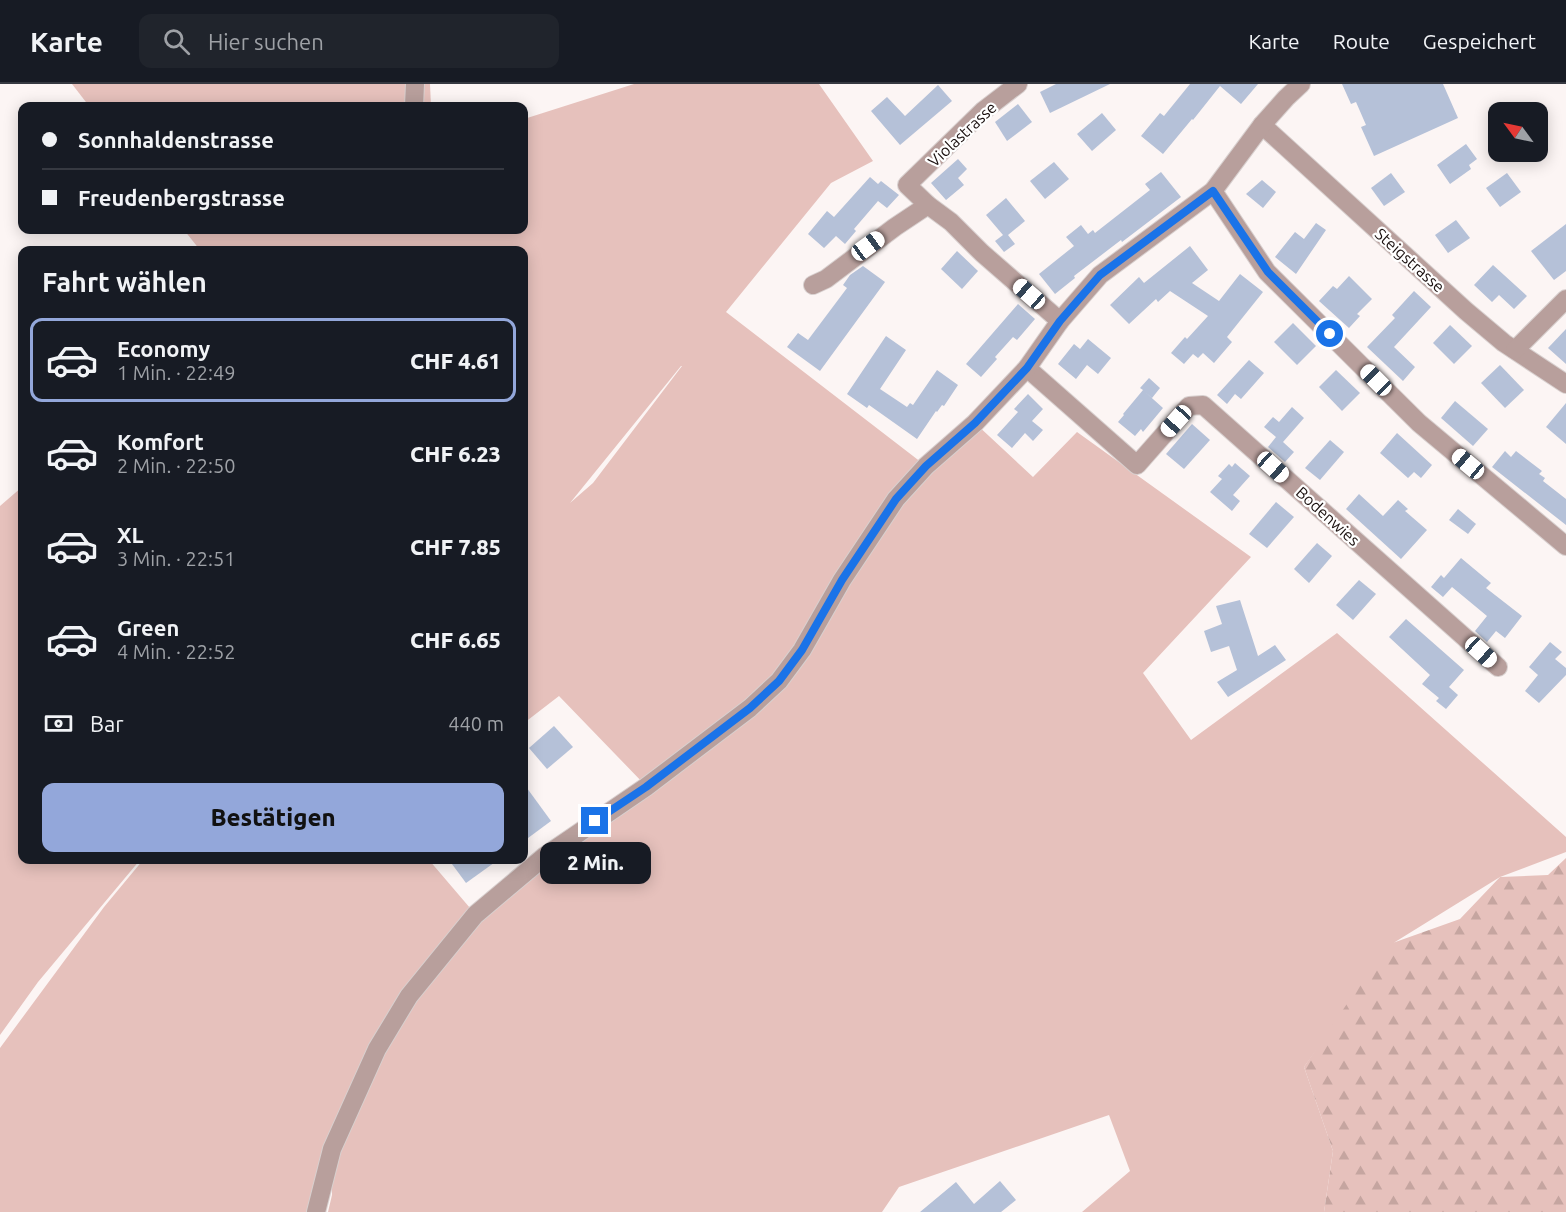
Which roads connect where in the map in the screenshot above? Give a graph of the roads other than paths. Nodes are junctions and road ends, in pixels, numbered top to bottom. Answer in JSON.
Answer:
{"nodes":[{"id":1,"x":415,"y":84,"type":"edge"},
{"id":2,"x":1018,"y":84,"type":"edge"},
{"id":3,"x":1301,"y":84,"type":"edge"},
{"id":4,"x":414,"y":102,"type":"edge"},
{"id":5,"x":1262,"y":125,"type":"junction"},
{"id":6,"x":1213,"y":191,"type":"junction"},
{"id":7,"x":928,"y":205,"type":"junction"},
{"id":8,"x":813,"y":285,"type":"dead end"},
{"id":9,"x":1566,"y":299,"type":"edge"},
{"id":10,"x":1060,"y":321,"type":"junction"},
{"id":11,"x":1515,"y":350,"type":"junction"},
{"id":12,"x":1027,"y":368,"type":"junction"},
{"id":13,"x":1566,"y":384,"type":"edge"},
{"id":14,"x":1566,"y":546,"type":"edge"},
{"id":15,"x":1498,"y":667,"type":"dead end"},
{"id":16,"x":316,"y":1212,"type":"edge"}],
"edges":[{"from":1,"to":4,"type":"street"},
{"from":2,"to":7,"type":"street","name":"Violastrasse"},
{"from":3,"to":5,"type":"street"},
{"from":5,"to":6,"type":"street"},
{"from":5,"to":11,"type":"street","name":"Steigstrasse"},
{"from":6,"to":10,"type":"street"},
{"from":6,"to":14,"type":"street"},
{"from":7,"to":8,"type":"street"},
{"from":7,"to":10,"type":"street"},
{"from":9,"to":11,"type":"street"},
{"from":10,"to":12,"type":"street"},
{"from":11,"to":13,"type":"street","name":"Steigstrasse"},
{"from":12,"to":15,"type":"street","name":"Bodenwies"},
{"from":12,"to":16,"type":"street"}]}
